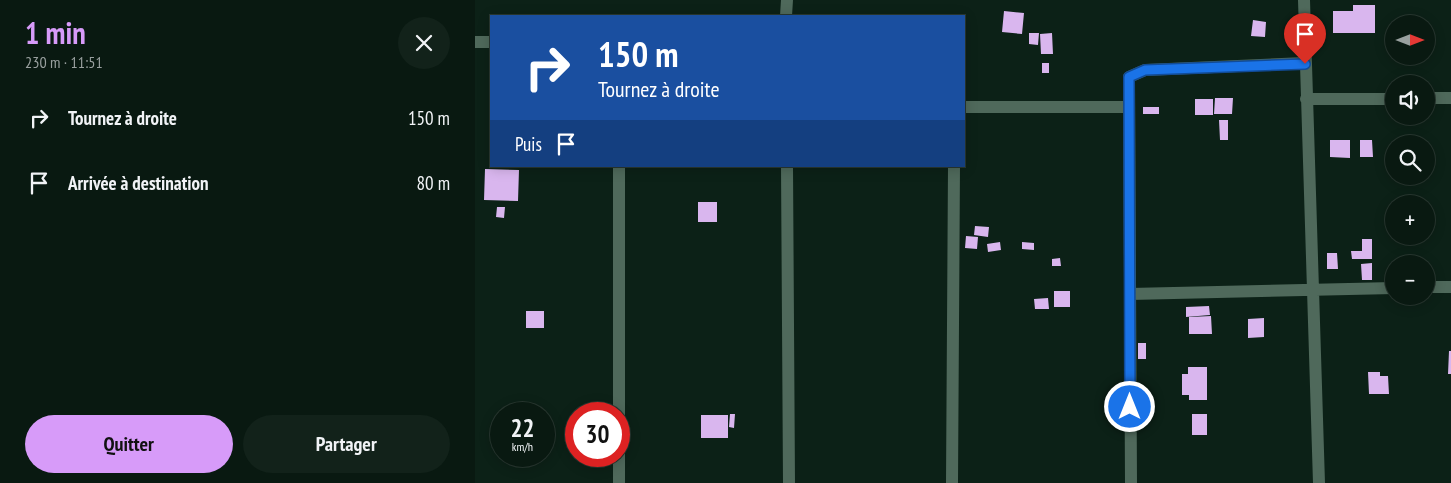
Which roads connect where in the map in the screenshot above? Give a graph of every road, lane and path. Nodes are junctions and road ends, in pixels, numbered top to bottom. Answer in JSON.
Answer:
{"nodes":[{"id":1,"x":787,"y":0,"type":"edge"},
{"id":2,"x":1304,"y":0,"type":"edge"},
{"id":3,"x":786,"y":15,"type":"edge"},
{"id":4,"x":475,"y":42,"type":"edge"},
{"id":5,"x":490,"y":42,"type":"edge"},
{"id":6,"x":1305,"y":64,"type":"junction"},
{"id":7,"x":1435,"y":98,"type":"edge"},
{"id":8,"x":1451,"y":98,"type":"edge"},
{"id":9,"x":1306,"y":99,"type":"junction"},
{"id":10,"x":1385,"y":99,"type":"edge"},
{"id":11,"x":965,"y":107,"type":"edge"},
{"id":12,"x":1128,"y":107,"type":"junction"},
{"id":13,"x":619,"y":167,"type":"edge"},
{"id":14,"x":787,"y":167,"type":"edge"},
{"id":15,"x":954,"y":167,"type":"edge"},
{"id":16,"x":1435,"y":287,"type":"edge"},
{"id":17,"x":1451,"y":287,"type":"edge"},
{"id":18,"x":1385,"y":288,"type":"edge"},
{"id":19,"x":1313,"y":290,"type":"junction"},
{"id":20,"x":1130,"y":294,"type":"junction"},
{"id":21,"x":619,"y":483,"type":"edge"},
{"id":22,"x":789,"y":483,"type":"edge"},
{"id":23,"x":952,"y":483,"type":"edge"},
{"id":24,"x":1131,"y":483,"type":"edge"},
{"id":25,"x":1319,"y":483,"type":"edge"}],
"edges":[{"from":1,"to":3,"type":"street"},
{"from":2,"to":6,"type":"street"},
{"from":4,"to":5,"type":"street"},
{"from":6,"to":9,"type":"street"},
{"from":6,"to":12,"type":"street"},
{"from":7,"to":8,"type":"street"},
{"from":9,"to":10,"type":"street"},
{"from":9,"to":19,"type":"street"},
{"from":11,"to":12,"type":"street"},
{"from":12,"to":20,"type":"street"},
{"from":13,"to":21,"type":"street"},
{"from":14,"to":22,"type":"street"},
{"from":15,"to":23,"type":"street"},
{"from":16,"to":17,"type":"street"},
{"from":18,"to":19,"type":"street"},
{"from":19,"to":20,"type":"street"},
{"from":19,"to":25,"type":"street"},
{"from":20,"to":24,"type":"street"}]}
